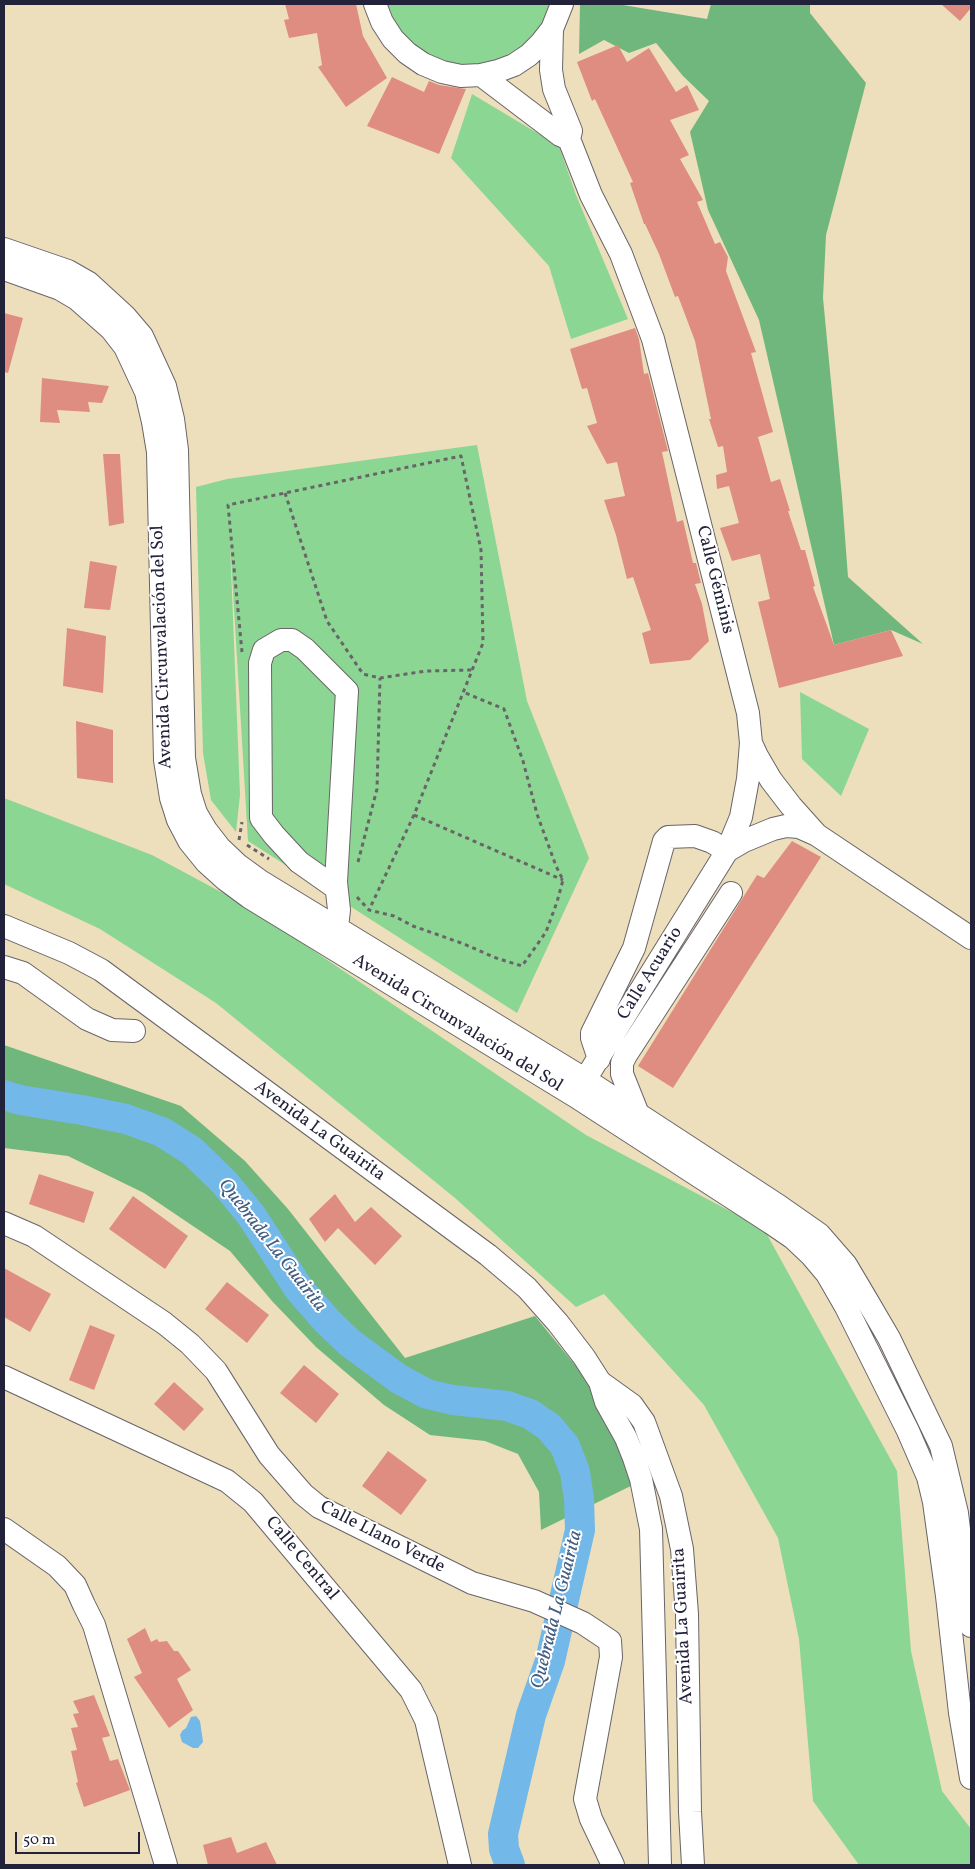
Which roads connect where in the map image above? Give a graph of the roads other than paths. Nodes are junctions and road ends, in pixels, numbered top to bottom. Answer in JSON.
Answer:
{"nodes":[{"id":1,"x":375,"y":4,"type":"edge"},
{"id":2,"x":562,"y":4,"type":"edge"},
{"id":3,"x":552,"y":29,"type":"junction"},
{"id":4,"x":481,"y":75,"type":"junction"},
{"id":5,"x":569,"y":139,"type":"junction"},
{"id":6,"x":4,"y":249,"type":"edge"},
{"id":7,"x":4,"y":269,"type":"edge"},
{"id":8,"x":751,"y":743,"type":"junction"},
{"id":9,"x":818,"y":835,"type":"junction"},
{"id":10,"x":727,"y":851,"type":"junction"},
{"id":11,"x":255,"y":889,"type":"junction"},
{"id":12,"x":336,"y":889,"type":"junction"},
{"id":13,"x":731,"y":893,"type":"dead end"},
{"id":14,"x":4,"y":926,"type":"edge"},
{"id":15,"x":337,"y":927,"type":"junction"},
{"id":16,"x":971,"y":938,"type":"edge"},
{"id":17,"x":4,"y":967,"type":"edge"},
{"id":18,"x":134,"y":1031,"type":"dead end"},
{"id":19,"x":599,"y":1059,"type":"junction"},
{"id":20,"x":580,"y":1088,"type":"junction"},
{"id":21,"x":638,"y":1114,"type":"junction"},
{"id":22,"x":4,"y":1223,"type":"edge"},
{"id":23,"x":4,"y":1377,"type":"edge"},
{"id":24,"x":600,"y":1382,"type":"junction"},
{"id":25,"x":4,"y":1529,"type":"edge"},
{"id":26,"x":962,"y":1594,"type":"edge"},
{"id":27,"x":971,"y":1626,"type":"edge"},
{"id":28,"x":971,"y":1778,"type":"edge"},
{"id":29,"x":586,"y":1799,"type":"junction"},
{"id":30,"x":660,"y":1864,"type":"edge"},
{"id":31,"x":166,"y":1865,"type":"edge"},
{"id":32,"x":460,"y":1865,"type":"edge"},
{"id":33,"x":613,"y":1865,"type":"edge"},
{"id":34,"x":627,"y":1865,"type":"edge"},
{"id":35,"x":693,"y":1865,"type":"edge"}],
"edges":[{"from":1,"to":4,"type":"street","name":"Calle Géminis"},
{"from":2,"to":3,"type":"street","name":"Calle Géminis"},
{"from":3,"to":4,"type":"street","name":"Calle Géminis"},
{"from":3,"to":5,"type":"street","name":"Calle Géminis"},
{"from":4,"to":5,"type":"street"},
{"from":5,"to":8,"type":"street","name":"Calle Géminis"},
{"from":6,"to":11,"type":"street","name":"Avenida Circunvalación del Sol"},
{"from":7,"to":11,"type":"street","name":"Avenida Circunvalación del Sol"},
{"from":8,"to":9,"type":"street","name":"Calle Géminis"},
{"from":8,"to":10,"type":"street","name":"Calle Acuario"},
{"from":9,"to":10,"type":"street","name":"Calle Acuario"},
{"from":9,"to":16,"type":"street","name":"Calle Géminis"},
{"from":10,"to":19,"type":"street","name":"Calle Acuario"},
{"from":10,"to":19,"type":"street"},
{"from":11,"to":15,"type":"street","name":"Avenida Circunvalación del Sol"},
{"from":11,"to":20,"type":"street","name":"Avenida Circunvalación del Sol"},
{"from":12,"to":12,"type":"street"},
{"from":12,"to":15,"type":"street"},
{"from":13,"to":21,"type":"street"},
{"from":14,"to":24,"type":"street","name":"Avenida La Guairita"},
{"from":15,"to":20,"type":"street","name":"Avenida Circunvalación del Sol"},
{"from":17,"to":18,"type":"street"},
{"from":19,"to":20,"type":"street","name":"Calle Acuario"},
{"from":20,"to":21,"type":"street","name":"Avenida Circunvalación del Sol"},
{"from":20,"to":26,"type":"street","name":"Avenida Circunvalación del Sol"},
{"from":21,"to":26,"type":"street","name":"Avenida Circunvalación del Sol"},
{"from":22,"to":29,"type":"street","name":"Calle Llano Verde"},
{"from":23,"to":32,"type":"street","name":"Calle Central"},
{"from":24,"to":30,"type":"street","name":"Avenida La Guairita"},
{"from":24,"to":35,"type":"street","name":"Avenida La Guairita"},
{"from":25,"to":31,"type":"street"},
{"from":26,"to":27,"type":"street","name":"Avenida Circunvalación del Sol"},
{"from":26,"to":28,"type":"street","name":"Avenida Circunvalación del Sol"},
{"from":29,"to":33,"type":"street","name":"Calle Llano Verde"},
{"from":29,"to":34,"type":"street"}]}
